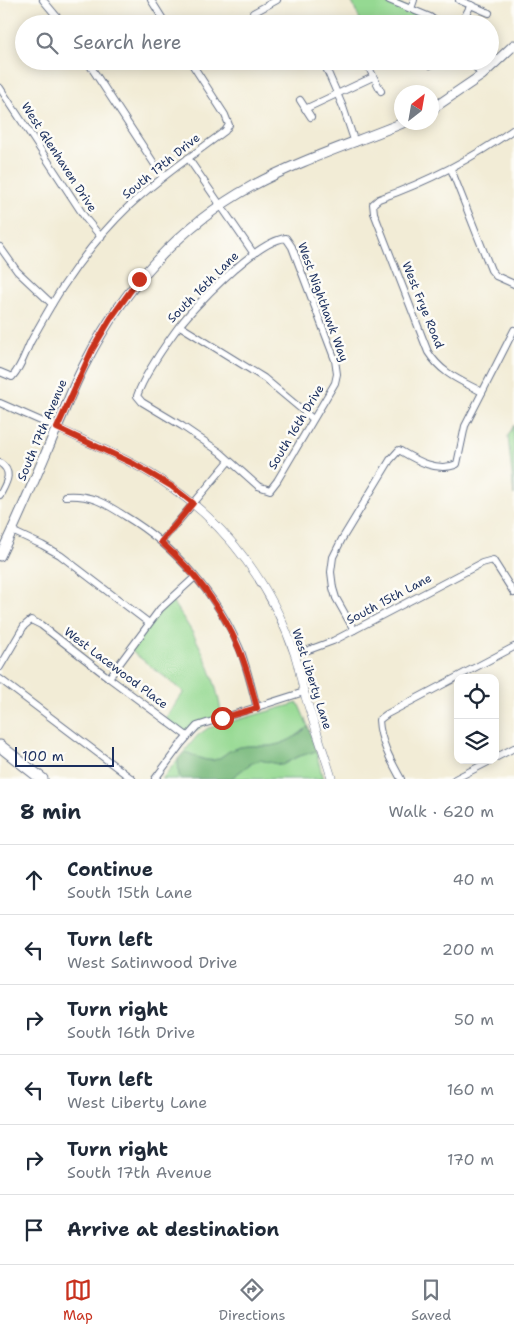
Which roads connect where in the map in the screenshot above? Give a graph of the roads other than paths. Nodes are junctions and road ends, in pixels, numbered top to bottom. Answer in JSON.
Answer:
{"nodes":[{"id":1,"x":43,"y":0,"type":"edge"},
{"id":2,"x":151,"y":0,"type":"edge"},
{"id":3,"x":277,"y":0,"type":"edge"},
{"id":4,"x":389,"y":0,"type":"edge"},
{"id":5,"x":414,"y":0,"type":"edge"},
{"id":6,"x":459,"y":0,"type":"edge"},
{"id":7,"x":471,"y":5,"type":"junction"},
{"id":8,"x":410,"y":9,"type":"junction"},
{"id":9,"x":489,"y":13,"type":"dead end"},
{"id":10,"x":56,"y":15,"type":"edge"},
{"id":11,"x":160,"y":15,"type":"edge"},
{"id":12,"x":253,"y":15,"type":"edge"},
{"id":13,"x":425,"y":15,"type":"edge"},
{"id":14,"x":466,"y":15,"type":"edge"},
{"id":15,"x":512,"y":51,"type":"edge"},
{"id":16,"x":499,"y":61,"type":"edge"},
{"id":17,"x":93,"y":70,"type":"edge"},
{"id":18,"x":196,"y":70,"type":"edge"},
{"id":19,"x":327,"y":70,"type":"edge"},
{"id":20,"x":370,"y":70,"type":"dead end"},
{"id":21,"x":478,"y":70,"type":"edge"},
{"id":22,"x":488,"y":70,"type":"edge"},
{"id":23,"x":482,"y":75,"type":"junction"},
{"id":24,"x":373,"y":77,"type":"junction"},
{"id":25,"x":0,"y":88,"type":"edge"},
{"id":26,"x":381,"y":91,"type":"dead end"},
{"id":27,"x":338,"y":93,"type":"junction"},
{"id":28,"x":300,"y":100,"type":"dead end"},
{"id":29,"x":439,"y":104,"type":"edge"},
{"id":30,"x":305,"y":109,"type":"junction"},
{"id":31,"x":311,"y":117,"type":"dead end"},
{"id":32,"x":394,"y":127,"type":"edge"},
{"id":33,"x":514,"y":129,"type":"edge"},
{"id":34,"x":355,"y":143,"type":"junction"},
{"id":35,"x":188,"y":158,"type":"junction"},
{"id":36,"x":451,"y":168,"type":"junction"},
{"id":37,"x":163,"y":177,"type":"junction"},
{"id":38,"x":221,"y":206,"type":"junction"},
{"id":39,"x":100,"y":237,"type":"junction"},
{"id":40,"x":286,"y":238,"type":"joint"},
{"id":41,"x":0,"y":246,"type":"edge"},
{"id":42,"x":254,"y":254,"type":"junction"},
{"id":43,"x":514,"y":284,"type":"edge"},
{"id":44,"x":52,"y":304,"type":"junction"},
{"id":45,"x":180,"y":326,"type":"junction"},
{"id":46,"x":514,"y":330,"type":"edge"},
{"id":47,"x":0,"y":372,"type":"edge"},
{"id":48,"x":337,"y":374,"type":"joint"},
{"id":49,"x":482,"y":392,"type":"junction"},
{"id":50,"x":0,"y":404,"type":"edge"},
{"id":51,"x":313,"y":419,"type":"junction"},
{"id":52,"x":57,"y":428,"type":"junction"},
{"id":53,"x":229,"y":460,"type":"junction"},
{"id":54,"x":0,"y":463,"type":"edge"},
{"id":55,"x":0,"y":496,"type":"edge"},
{"id":56,"x":65,"y":496,"type":"dead end"},
{"id":57,"x":193,"y":503,"type":"junction"},
{"id":58,"x":12,"y":532,"type":"junction"},
{"id":59,"x":161,"y":542,"type":"junction"},
{"id":60,"x":0,"y":556,"type":"edge"},
{"id":61,"x":195,"y":577,"type":"junction"},
{"id":62,"x":514,"y":593,"type":"edge"},
{"id":63,"x":149,"y":623,"type":"junction"},
{"id":64,"x":354,"y":630,"type":"junction"},
{"id":65,"x":514,"y":647,"type":"edge"},
{"id":66,"x":295,"y":655,"type":"junction"},
{"id":67,"x":0,"y":667,"type":"edge"},
{"id":68,"x":109,"y":678,"type":"junction"},
{"id":69,"x":0,"y":679,"type":"edge"},
{"id":70,"x":304,"y":692,"type":"junction"},
{"id":71,"x":257,"y":708,"type":"junction"},
{"id":72,"x":187,"y":736,"type":"junction"},
{"id":73,"x":0,"y":746,"type":"edge"},
{"id":74,"x":514,"y":748,"type":"edge"},
{"id":75,"x":499,"y":756,"type":"edge"},
{"id":76,"x":484,"y":764,"type":"edge"},
{"id":77,"x":42,"y":779,"type":"edge"},
{"id":78,"x":132,"y":779,"type":"edge"},
{"id":79,"x":155,"y":779,"type":"edge"},
{"id":80,"x":332,"y":779,"type":"edge"},
{"id":81,"x":401,"y":779,"type":"edge"},
{"id":82,"x":455,"y":779,"type":"edge"}],
"edges":[{"from":1,"to":10,"type":"street"},
{"from":2,"to":11,"type":"street"},
{"from":3,"to":12,"type":"street"},
{"from":4,"to":8,"type":"street"},
{"from":5,"to":8,"type":"street"},
{"from":6,"to":7,"type":"street"},
{"from":7,"to":9,"type":"street"},
{"from":7,"to":14,"type":"street"},
{"from":8,"to":13,"type":"street"},
{"from":15,"to":16,"type":"main road"},
{"from":17,"to":37,"type":"street"},
{"from":18,"to":35,"type":"street","name":"South 17th Drive"},
{"from":19,"to":27,"type":"street"},
{"from":20,"to":24,"type":"street"},
{"from":21,"to":23,"type":"street"},
{"from":22,"to":23,"type":"main road"},
{"from":23,"to":29,"type":"main road"},
{"from":24,"to":26,"type":"street"},
{"from":24,"to":27,"type":"street"},
{"from":25,"to":39,"type":"street","name":"West Glenhaven Drive"},
{"from":27,"to":30,"type":"street"},
{"from":27,"to":34,"type":"street"},
{"from":28,"to":30,"type":"street"},
{"from":30,"to":31,"type":"street"},
{"from":32,"to":34,"type":"main road","name":"South 17th Avenue"},
{"from":33,"to":36,"type":"street"},
{"from":34,"to":38,"type":"main road","name":"South 17th Avenue"},
{"from":35,"to":37,"type":"street","name":"South 17th Drive"},
{"from":35,"to":38,"type":"street"},
{"from":36,"to":43,"type":"street"},
{"from":36,"to":49,"type":"street","name":"West Frye Road"},
{"from":37,"to":39,"type":"street","name":"South 17th Drive"},
{"from":38,"to":42,"type":"street"},
{"from":38,"to":52,"type":"main road","name":"South 17th Avenue"},
{"from":39,"to":44,"type":"street","name":"South 17th Drive"},
{"from":40,"to":42,"type":"street","name":"South 16th Lane"},
{"from":40,"to":48,"type":"street","name":"West Nighthawk Way"},
{"from":41,"to":44,"type":"street"},
{"from":42,"to":45,"type":"street","name":"South 16th Lane"},
{"from":44,"to":47,"type":"street","name":"South 17th Drive"},
{"from":45,"to":51,"type":"street"},
{"from":45,"to":53,"type":"street","name":"South 16th Lane"},
{"from":46,"to":49,"type":"street"},
{"from":48,"to":51,"type":"street","name":"South 16th Drive"},
{"from":49,"to":64,"type":"street"},
{"from":50,"to":52,"type":"street","name":"West Liberty Lane"},
{"from":51,"to":53,"type":"street","name":"South 16th Drive"},
{"from":52,"to":57,"type":"street","name":"West Liberty Lane"},
{"from":52,"to":58,"type":"main road","name":"South 17th Avenue"},
{"from":53,"to":57,"type":"street"},
{"from":54,"to":55,"type":"street"},
{"from":56,"to":59,"type":"street"},
{"from":57,"to":59,"type":"street"},
{"from":57,"to":66,"type":"street","name":"West Liberty Lane"},
{"from":58,"to":60,"type":"main road","name":"South 17th Avenue"},
{"from":58,"to":63,"type":"street"},
{"from":59,"to":61,"type":"street"},
{"from":61,"to":63,"type":"street"},
{"from":61,"to":71,"type":"street"},
{"from":62,"to":64,"type":"street","name":"South 15th Lane"},
{"from":63,"to":68,"type":"street"},
{"from":64,"to":66,"type":"street","name":"South 15th Lane"},
{"from":65,"to":81,"type":"street"},
{"from":66,"to":70,"type":"street","name":"West Liberty Lane"},
{"from":67,"to":68,"type":"street","name":"West Lacewood Place"},
{"from":68,"to":72,"type":"street","name":"West Lacewood Place"},
{"from":69,"to":78,"type":"street"},
{"from":70,"to":71,"type":"street"},
{"from":70,"to":80,"type":"street","name":"West Liberty Lane"},
{"from":71,"to":72,"type":"street"},
{"from":72,"to":79,"type":"street"},
{"from":73,"to":77,"type":"highway"},
{"from":74,"to":75,"type":"street"},
{"from":76,"to":82,"type":"street"}]}
